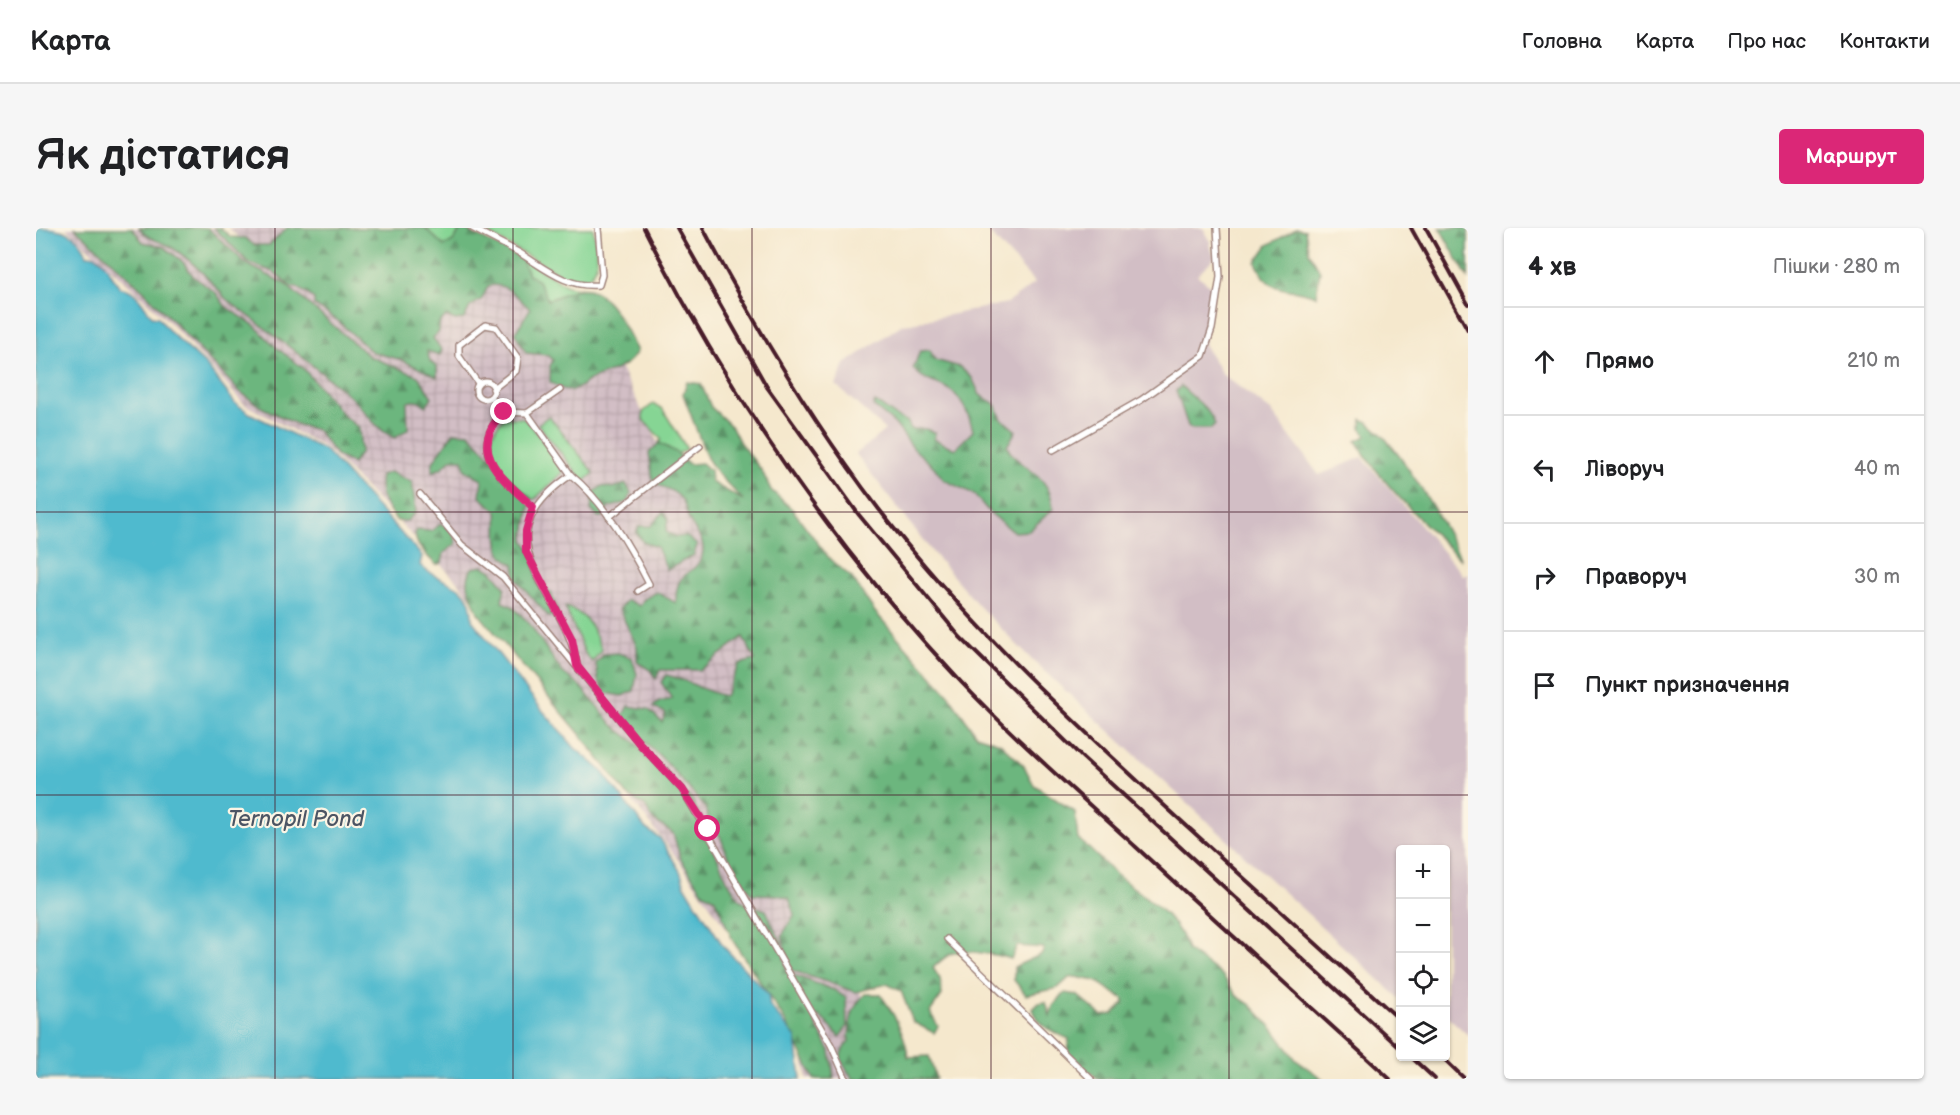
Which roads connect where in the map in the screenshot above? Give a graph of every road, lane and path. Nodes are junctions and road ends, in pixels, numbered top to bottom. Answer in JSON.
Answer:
{"nodes":[{"id":1,"x":471,"y":228,"type":"edge"},
{"id":2,"x":598,"y":228,"type":"edge"},
{"id":3,"x":1217,"y":228,"type":"edge"},
{"id":4,"x":478,"y":383,"type":"junction"},
{"id":5,"x":493,"y":389,"type":"junction"},
{"id":6,"x":560,"y":390,"type":"dead end"},
{"id":7,"x":491,"y":397,"type":"junction"},
{"id":8,"x":504,"y":412,"type":"junction"},
{"id":9,"x":526,"y":413,"type":"junction"},
{"id":10,"x":700,"y":446,"type":"dead end"},
{"id":11,"x":1053,"y":450,"type":"dead end"},
{"id":12,"x":571,"y":475,"type":"junction"},
{"id":13,"x":420,"y":495,"type":"dead end"},
{"id":14,"x":533,"y":507,"type":"junction"},
{"id":15,"x":609,"y":517,"type":"junction"},
{"id":16,"x":638,"y":591,"type":"dead end"},
{"id":17,"x":577,"y":666,"type":"junction"},
{"id":18,"x":947,"y":939,"type":"dead end"},
{"id":19,"x":846,"y":1079,"type":"edge"},
{"id":20,"x":1091,"y":1079,"type":"edge"}],
"edges":[{"from":1,"to":2,"type":"lane"},
{"from":3,"to":11,"type":"lane"},
{"from":4,"to":5,"type":"lane"},
{"from":4,"to":5,"type":"lane"},
{"from":4,"to":7,"type":"lane"},
{"from":5,"to":7,"type":"lane"},
{"from":6,"to":9,"type":"lane"},
{"from":7,"to":8,"type":"lane"},
{"from":8,"to":9,"type":"lane"},
{"from":8,"to":14,"type":"lane"},
{"from":9,"to":12,"type":"lane"},
{"from":10,"to":15,"type":"lane"},
{"from":12,"to":14,"type":"lane"},
{"from":12,"to":15,"type":"lane"},
{"from":13,"to":17,"type":"lane"},
{"from":14,"to":17,"type":"lane"},
{"from":15,"to":16,"type":"lane"},
{"from":17,"to":19,"type":"lane"},
{"from":18,"to":20,"type":"lane"}]}
